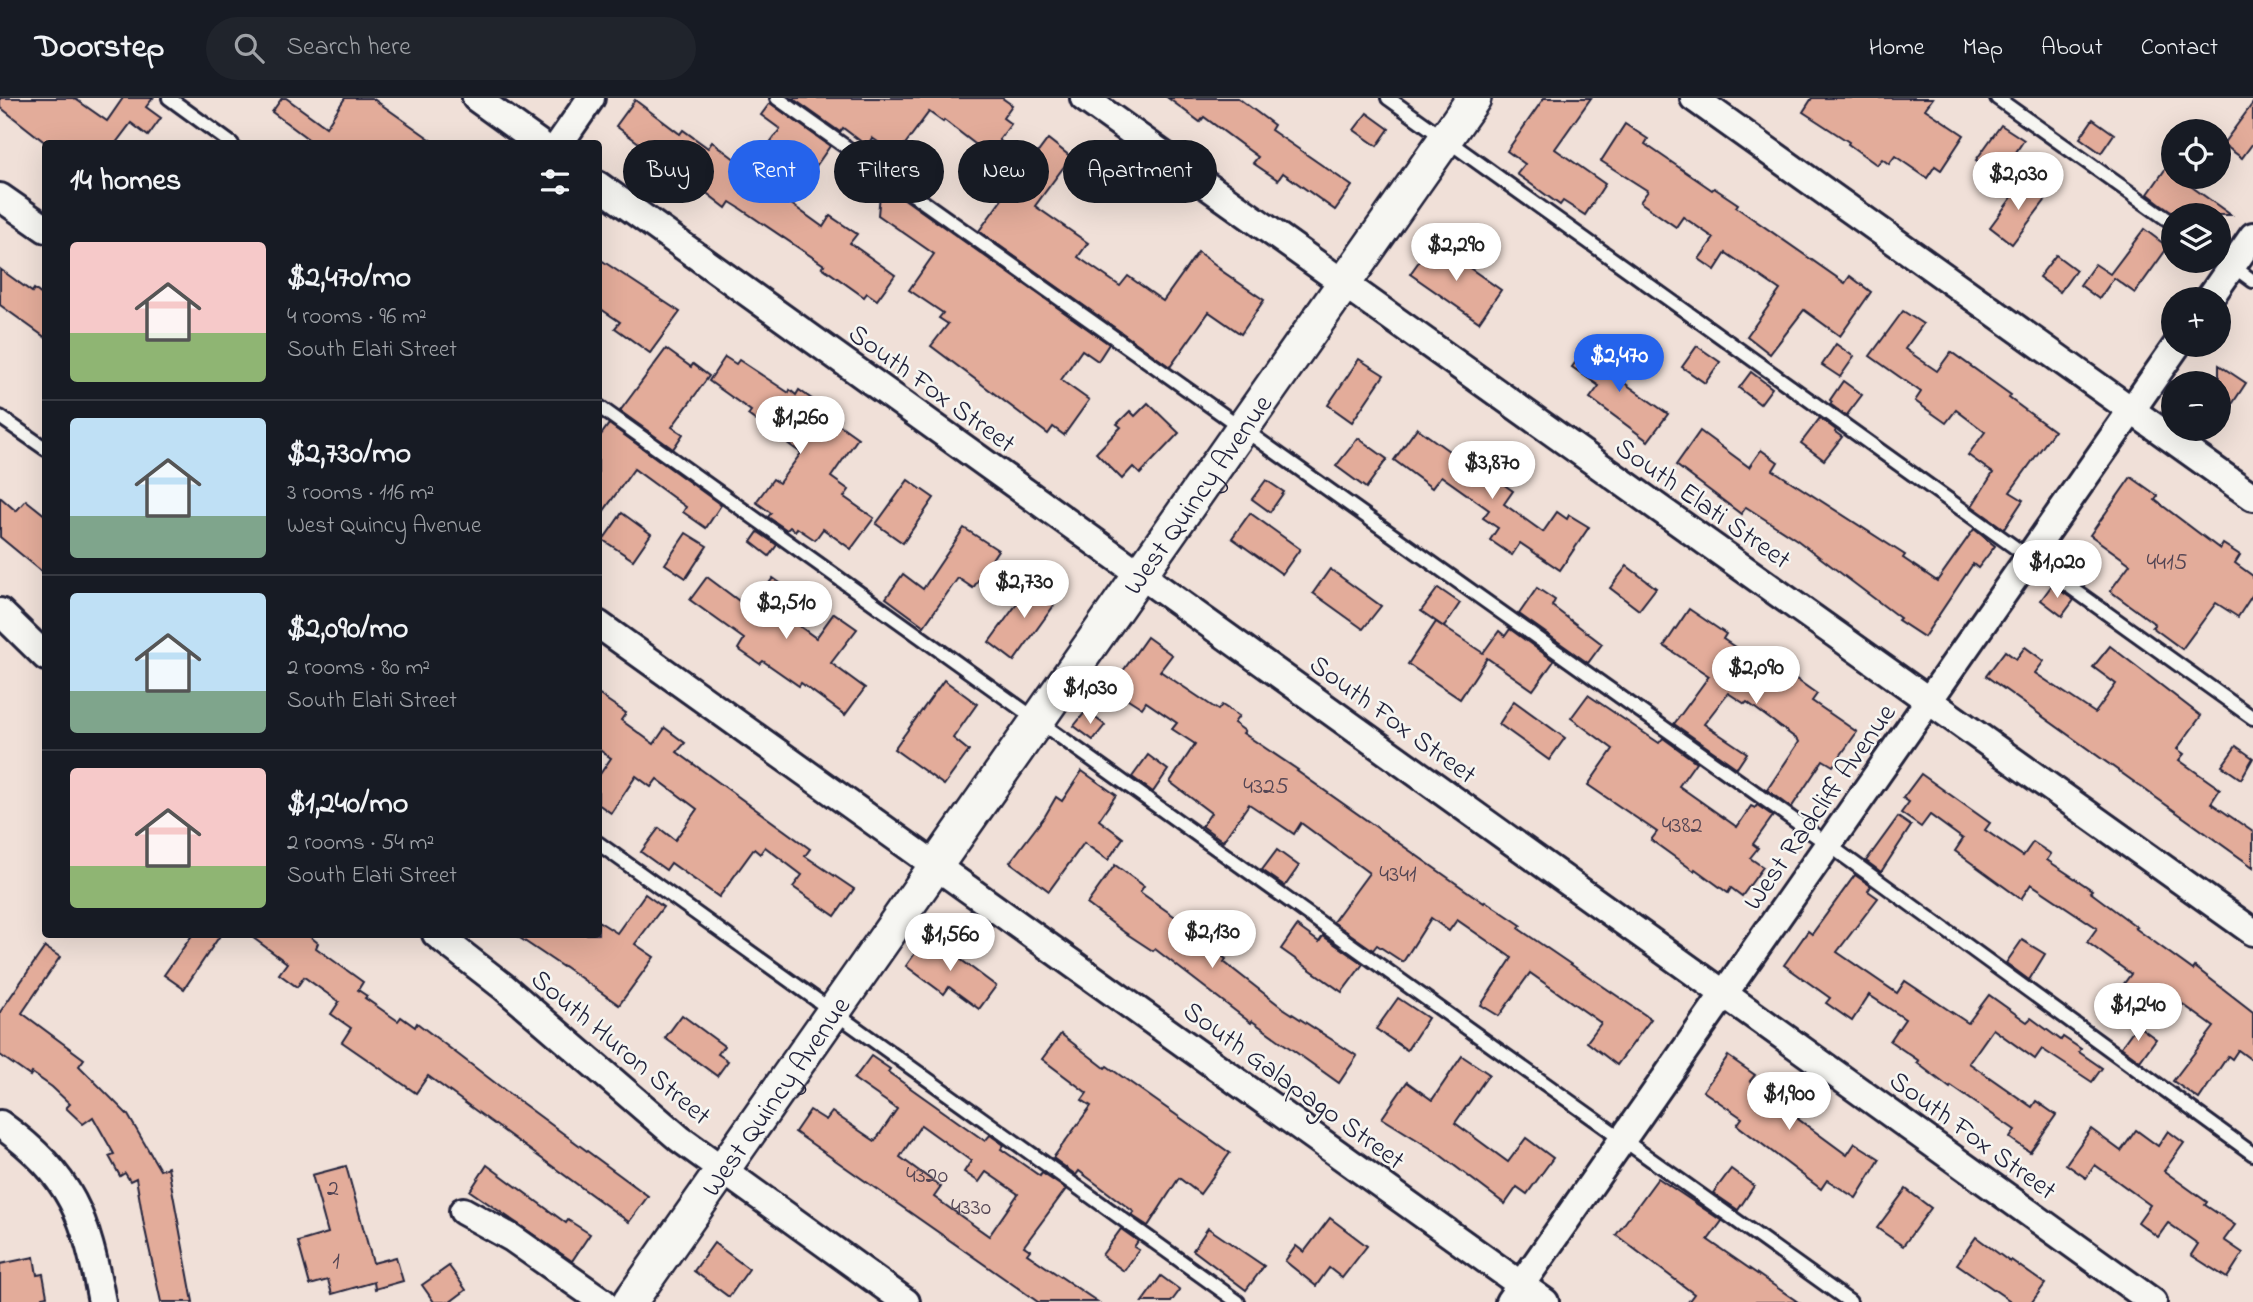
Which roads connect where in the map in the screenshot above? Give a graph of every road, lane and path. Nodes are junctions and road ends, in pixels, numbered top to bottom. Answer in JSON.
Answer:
{"nodes":[{"id":1,"x":169,"y":98,"type":"edge"},
{"id":2,"x":476,"y":98,"type":"edge"},
{"id":3,"x":591,"y":98,"type":"edge"},
{"id":4,"x":777,"y":98,"type":"edge"},
{"id":5,"x":1084,"y":98,"type":"edge"},
{"id":6,"x":1388,"y":98,"type":"edge"},
{"id":7,"x":1474,"y":98,"type":"edge"},
{"id":8,"x":1694,"y":98,"type":"edge"},
{"id":9,"x":1997,"y":98,"type":"edge"},
{"id":10,"x":1446,"y":139,"type":"junction"},
{"id":11,"x":227,"y":140,"type":"edge"},
{"id":12,"x":534,"y":140,"type":"edge"},
{"id":13,"x":562,"y":140,"type":"edge"},
{"id":14,"x":602,"y":189,"type":"edge"},
{"id":15,"x":0,"y":197,"type":"edge"},
{"id":16,"x":2161,"y":215,"type":"edge"},
{"id":17,"x":42,"y":226,"type":"edge"},
{"id":18,"x":2253,"y":236,"type":"edge"},
{"id":19,"x":2235,"y":268,"type":"edge"},
{"id":20,"x":1343,"y":284,"type":"junction"},
{"id":21,"x":2219,"y":287,"type":"edge"},
{"id":22,"x":2169,"y":357,"type":"edge"},
{"id":23,"x":602,"y":409,"type":"edge"},
{"id":24,"x":2131,"y":411,"type":"junction"},
{"id":25,"x":0,"y":417,"type":"edge"},
{"id":26,"x":1241,"y":429,"type":"junction"},
{"id":27,"x":42,"y":446,"type":"edge"},
{"id":28,"x":2253,"y":497,"type":"edge"},
{"id":29,"x":2030,"y":556,"type":"junction"},
{"id":30,"x":1139,"y":574,"type":"junction"},
{"id":31,"x":0,"y":612,"type":"edge"},
{"id":32,"x":602,"y":627,"type":"edge"},
{"id":33,"x":42,"y":653,"type":"edge"},
{"id":34,"x":1930,"y":701,"type":"junction"},
{"id":35,"x":2253,"y":718,"type":"edge"},
{"id":36,"x":1038,"y":719,"type":"junction"},
{"id":37,"x":1829,"y":845,"type":"junction"},
{"id":38,"x":602,"y":846,"type":"edge"},
{"id":39,"x":936,"y":865,"type":"junction"},
{"id":40,"x":2253,"y":932,"type":"edge"},
{"id":41,"x":441,"y":938,"type":"edge"},
{"id":42,"x":1724,"y":993,"type":"junction"},
{"id":43,"x":833,"y":1012,"type":"junction"},
{"id":44,"x":0,"y":1124,"type":"edge"},
{"id":45,"x":1622,"y":1139,"type":"junction"},
{"id":46,"x":2253,"y":1154,"type":"edge"},
{"id":47,"x":722,"y":1170,"type":"junction"},
{"id":48,"x":463,"y":1211,"type":"dead end"},
{"id":49,"x":1515,"y":1293,"type":"edge"},
{"id":50,"x":102,"y":1302,"type":"edge"},
{"id":51,"x":603,"y":1302,"type":"edge"},
{"id":52,"x":630,"y":1302,"type":"edge"},
{"id":53,"x":906,"y":1302,"type":"edge"},
{"id":54,"x":1238,"y":1302,"type":"edge"},
{"id":55,"x":1545,"y":1302,"type":"edge"},
{"id":56,"x":1850,"y":1302,"type":"edge"},
{"id":57,"x":2152,"y":1302,"type":"edge"}],
"edges":[{"from":1,"to":11,"type":"lane"},
{"from":2,"to":12,"type":"street"},
{"from":3,"to":13,"type":"street"},
{"from":4,"to":26,"type":"lane"},
{"from":5,"to":20,"type":"street","name":"South Elati Street"},
{"from":6,"to":10,"type":"lane"},
{"from":7,"to":10,"type":"street","name":"West Quincy Avenue"},
{"from":8,"to":24,"type":"street"},
{"from":9,"to":16,"type":"lane"},
{"from":10,"to":20,"type":"street","name":"West Quincy Avenue"},
{"from":10,"to":29,"type":"lane"},
{"from":14,"to":30,"type":"street","name":"South Fox Street"},
{"from":15,"to":17,"type":"street"},
{"from":18,"to":19,"type":"street"},
{"from":19,"to":21,"type":"street"},
{"from":20,"to":26,"type":"street","name":"West Quincy Avenue"},
{"from":20,"to":34,"type":"street","name":"South Elati Street"},
{"from":22,"to":24,"type":"street","name":"West Radcliff Avenue"},
{"from":23,"to":36,"type":"lane"},
{"from":24,"to":28,"type":"street"},
{"from":24,"to":29,"type":"street","name":"West Radcliff Avenue"},
{"from":25,"to":27,"type":"lane"},
{"from":26,"to":30,"type":"street","name":"West Quincy Avenue"},
{"from":26,"to":37,"type":"lane"},
{"from":29,"to":34,"type":"street","name":"West Radcliff Avenue"},
{"from":29,"to":35,"type":"lane"},
{"from":30,"to":36,"type":"street","name":"West Quincy Avenue"},
{"from":30,"to":42,"type":"street","name":"South Fox Street"},
{"from":31,"to":33,"type":"street"},
{"from":32,"to":39,"type":"street","name":"South Galapago Street"},
{"from":34,"to":37,"type":"street","name":"West Radcliff Avenue"},
{"from":34,"to":40,"type":"street","name":"South Elati Street"},
{"from":36,"to":39,"type":"street","name":"West Quincy Avenue"},
{"from":36,"to":45,"type":"lane"},
{"from":37,"to":42,"type":"street","name":"West Radcliff Avenue"},
{"from":37,"to":46,"type":"lane"},
{"from":38,"to":43,"type":"lane"},
{"from":39,"to":43,"type":"street","name":"West Quincy Avenue"},
{"from":39,"to":49,"type":"street","name":"South Galapago Street"},
{"from":41,"to":47,"type":"street","name":"South Huron Street"},
{"from":42,"to":45,"type":"street","name":"West Radcliff Avenue"},
{"from":42,"to":57,"type":"street","name":"South Fox Street"},
{"from":43,"to":47,"type":"street","name":"West Quincy Avenue"},
{"from":43,"to":54,"type":"lane"},
{"from":44,"to":50,"type":"street"},
{"from":45,"to":49,"type":"street","name":"West Radcliff Avenue"},
{"from":45,"to":56,"type":"lane"},
{"from":47,"to":52,"type":"street","name":"West Quincy Avenue"},
{"from":47,"to":53,"type":"street","name":"South Huron Street"},
{"from":48,"to":51,"type":"street"},
{"from":49,"to":55,"type":"street","name":"South Galapago Street"}]}
